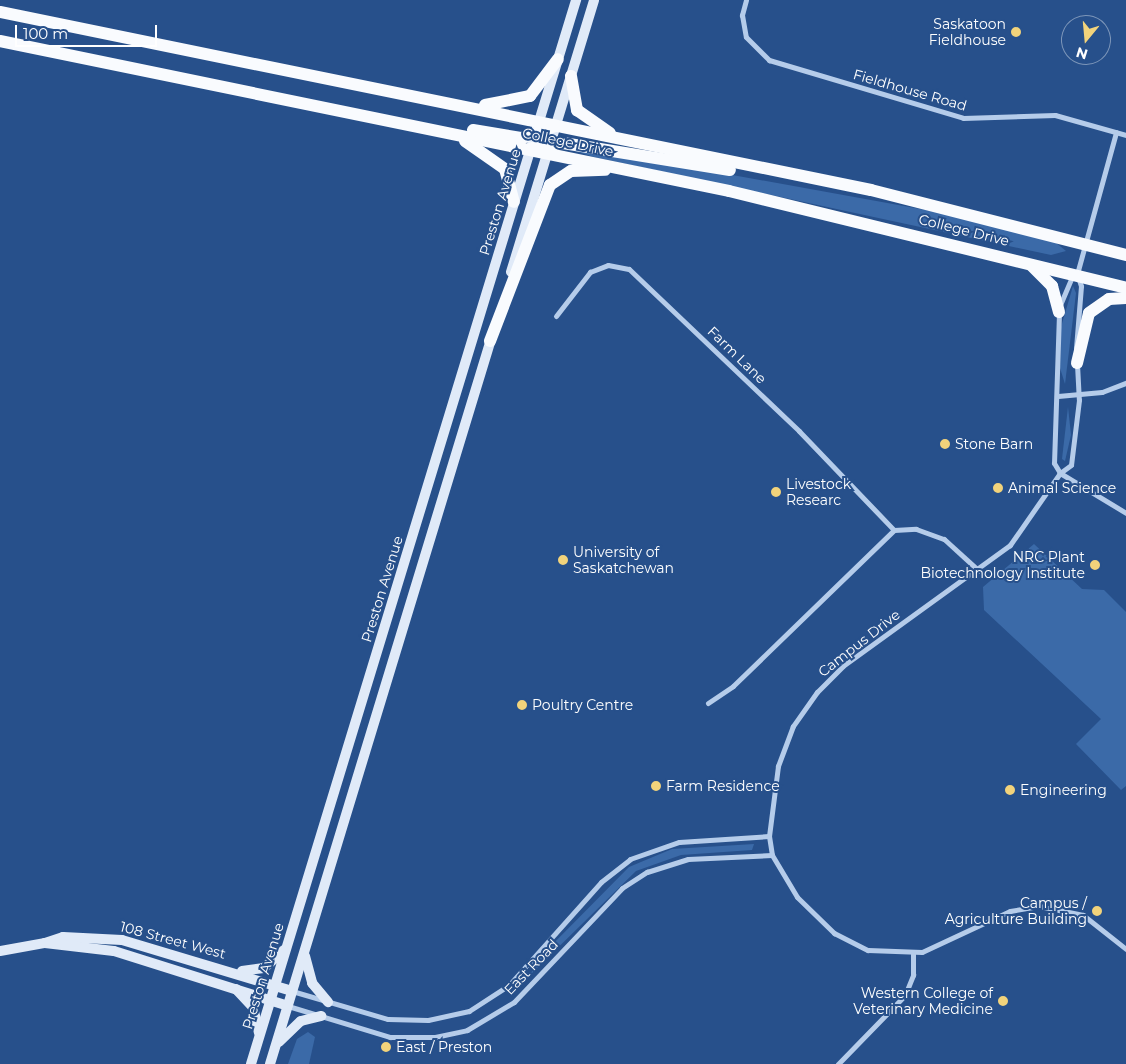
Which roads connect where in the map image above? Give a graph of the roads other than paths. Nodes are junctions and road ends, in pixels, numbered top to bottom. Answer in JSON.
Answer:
{"nodes":[{"id":1,"x":576,"y":0,"type":"edge"},
{"id":2,"x":594,"y":0,"type":"edge"},
{"id":3,"x":746,"y":0,"type":"edge"},
{"id":4,"x":0,"y":12,"type":"edge"},
{"id":5,"x":0,"y":42,"type":"edge"},
{"id":6,"x":558,"y":60,"type":"junction"},
{"id":7,"x":570,"y":76,"type":"junction"},
{"id":8,"x":460,"y":105,"type":"junction"},
{"id":9,"x":373,"y":118,"type":"junction"},
{"id":10,"x":555,"y":126,"type":"junction"},
{"id":11,"x":537,"y":128,"type":"junction"},
{"id":12,"x":1116,"y":132,"type":"junction"},
{"id":13,"x":450,"y":133,"type":"junction"},
{"id":14,"x":1126,"y":135,"type":"edge"},
{"id":15,"x":621,"y":139,"type":"junction"},
{"id":16,"x":548,"y":148,"type":"junction"},
{"id":17,"x":530,"y":149,"type":"junction"},
{"id":18,"x":626,"y":170,"type":"junction"},
{"id":19,"x":911,"y":199,"type":"junction"},
{"id":20,"x":514,"y":202,"type":"junction"},
{"id":21,"x":1085,"y":243,"type":"junction"},
{"id":22,"x":1126,"y":255,"type":"edge"},
{"id":23,"x":1027,"y":261,"type":"junction"},
{"id":24,"x":1077,"y":274,"type":"junction"},
{"id":25,"x":1126,"y":288,"type":"edge"},
{"id":26,"x":1126,"y":298,"type":"edge"},
{"id":27,"x":1059,"y":312,"type":"junction"},
{"id":28,"x":556,"y":316,"type":"dead end"},
{"id":29,"x":490,"y":341,"type":"junction"},
{"id":30,"x":1077,"y":363,"type":"junction"},
{"id":31,"x":1126,"y":383,"type":"edge"},
{"id":32,"x":1080,"y":395,"type":"junction"},
{"id":33,"x":1058,"y":396,"type":"junction"},
{"id":34,"x":1060,"y":473,"type":"junction"},
{"id":35,"x":1126,"y":513,"type":"edge"},
{"id":36,"x":894,"y":530,"type":"junction"},
{"id":37,"x":979,"y":571,"type":"junction"},
{"id":38,"x":708,"y":704,"type":"dead end"},
{"id":39,"x":768,"y":836,"type":"junction"},
{"id":40,"x":772,"y":855,"type":"junction"},
{"id":41,"x":45,"y":943,"type":"junction"},
{"id":42,"x":287,"y":946,"type":"junction"},
{"id":43,"x":1126,"y":949,"type":"edge"},
{"id":44,"x":0,"y":950,"type":"edge"},
{"id":45,"x":305,"y":950,"type":"junction"},
{"id":46,"x":913,"y":954,"type":"junction"},
{"id":47,"x":231,"y":970,"type":"junction"},
{"id":48,"x":232,"y":985,"type":"junction"},
{"id":49,"x":275,"y":985,"type":"junction"},
{"id":50,"x":292,"y":991,"type":"junction"},
{"id":51,"x":271,"y":999,"type":"junction"},
{"id":52,"x":328,"y":1002,"type":"junction"},
{"id":53,"x":288,"y":1006,"type":"junction"},
{"id":54,"x":321,"y":1016,"type":"junction"},
{"id":55,"x":259,"y":1037,"type":"junction"},
{"id":56,"x":275,"y":1047,"type":"junction"},
{"id":57,"x":251,"y":1064,"type":"edge"},
{"id":58,"x":270,"y":1064,"type":"edge"},
{"id":59,"x":838,"y":1064,"type":"edge"}],
"edges":[{"from":1,"to":6,"type":"main road","name":"Preston Avenue"},
{"from":2,"to":7,"type":"main road"},
{"from":3,"to":12,"type":"street","name":"Fieldhouse Road"},
{"from":4,"to":8,"type":"main road","name":"College Drive"},
{"from":5,"to":9,"type":"main road","name":"College Drive"},
{"from":6,"to":8,"type":"main road"},
{"from":6,"to":11,"type":"main road","name":"Preston Avenue"},
{"from":7,"to":10,"type":"main road"},
{"from":7,"to":15,"type":"main road"},
{"from":8,"to":11,"type":"main road","name":"College Drive"},
{"from":9,"to":11,"type":"main road"},
{"from":9,"to":13,"type":"main road","name":"College Drive"},
{"from":10,"to":11,"type":"main road"},
{"from":10,"to":15,"type":"main road","name":"College Drive"},
{"from":10,"to":16,"type":"main road"},
{"from":11,"to":17,"type":"main road","name":"Preston Avenue"},
{"from":12,"to":14,"type":"street","name":"Fieldhouse Road"},
{"from":12,"to":21,"type":"street","name":"Campus Drive"},
{"from":13,"to":17,"type":"main road","name":"College Drive"},
{"from":13,"to":20,"type":"main road"},
{"from":15,"to":19,"type":"main road","name":"College Drive"},
{"from":16,"to":17,"type":"main road"},
{"from":16,"to":18,"type":"main road","name":"College Drive"},
{"from":16,"to":19,"type":"main road"},
{"from":16,"to":29,"type":"main road"},
{"from":17,"to":20,"type":"main road","name":"Preston Avenue"},
{"from":18,"to":23,"type":"main road","name":"College Drive"},
{"from":18,"to":29,"type":"main road"},
{"from":19,"to":21,"type":"main road","name":"College Drive"},
{"from":20,"to":42,"type":"main road","name":"Preston Avenue"},
{"from":21,"to":22,"type":"main road","name":"College Drive"},
{"from":21,"to":24,"type":"street","name":"Campus Drive"},
{"from":23,"to":24,"type":"main road","name":"College Drive"},
{"from":23,"to":27,"type":"main road"},
{"from":24,"to":25,"type":"main road","name":"College Drive"},
{"from":24,"to":27,"type":"street","name":"Campus Drive"},
{"from":24,"to":30,"type":"street","name":"Campus Drive"},
{"from":26,"to":30,"type":"main road"},
{"from":27,"to":33,"type":"street","name":"Campus Drive"},
{"from":28,"to":36,"type":"street","name":"Farm Lane"},
{"from":29,"to":45,"type":"main road"},
{"from":30,"to":32,"type":"street","name":"Campus Drive"},
{"from":31,"to":32,"type":"street"},
{"from":32,"to":33,"type":"street"},
{"from":32,"to":34,"type":"street","name":"Campus Drive"},
{"from":33,"to":34,"type":"street","name":"Campus Drive"},
{"from":34,"to":35,"type":"street"},
{"from":34,"to":37,"type":"street","name":"Campus Drive"},
{"from":36,"to":37,"type":"street"},
{"from":36,"to":38,"type":"street"},
{"from":37,"to":39,"type":"street","name":"Campus Drive"},
{"from":39,"to":40,"type":"street","name":"Campus Drive"},
{"from":39,"to":52,"type":"street","name":"East Road"},
{"from":40,"to":46,"type":"street","name":"Campus Drive"},
{"from":40,"to":54,"type":"street","name":"East Road"},
{"from":41,"to":44,"type":"main road","name":"108 Street West"},
{"from":41,"to":47,"type":"main road","name":"108 Street West"},
{"from":41,"to":48,"type":"main road","name":"108 Street West"},
{"from":42,"to":47,"type":"main road"},
{"from":42,"to":49,"type":"main road","name":"Preston Avenue"},
{"from":43,"to":46,"type":"street","name":"Campus Drive"},
{"from":45,"to":50,"type":"main road"},
{"from":45,"to":52,"type":"main road"},
{"from":46,"to":59,"type":"street"},
{"from":47,"to":49,"type":"main road","name":"108 Street West"},
{"from":48,"to":51,"type":"main road","name":"108 Street West"},
{"from":48,"to":55,"type":"main road"},
{"from":49,"to":50,"type":"main road","name":"108 Street West"},
{"from":49,"to":51,"type":"main road","name":"Preston Avenue"},
{"from":50,"to":52,"type":"street","name":"East Road"},
{"from":50,"to":53,"type":"main road"},
{"from":51,"to":53,"type":"main road","name":"108 Street West"},
{"from":51,"to":55,"type":"main road","name":"Preston Avenue"},
{"from":53,"to":54,"type":"street","name":"East Road"},
{"from":53,"to":56,"type":"main road"},
{"from":54,"to":56,"type":"main road"},
{"from":55,"to":57,"type":"main road","name":"Preston Avenue"},
{"from":56,"to":58,"type":"main road"}]}
